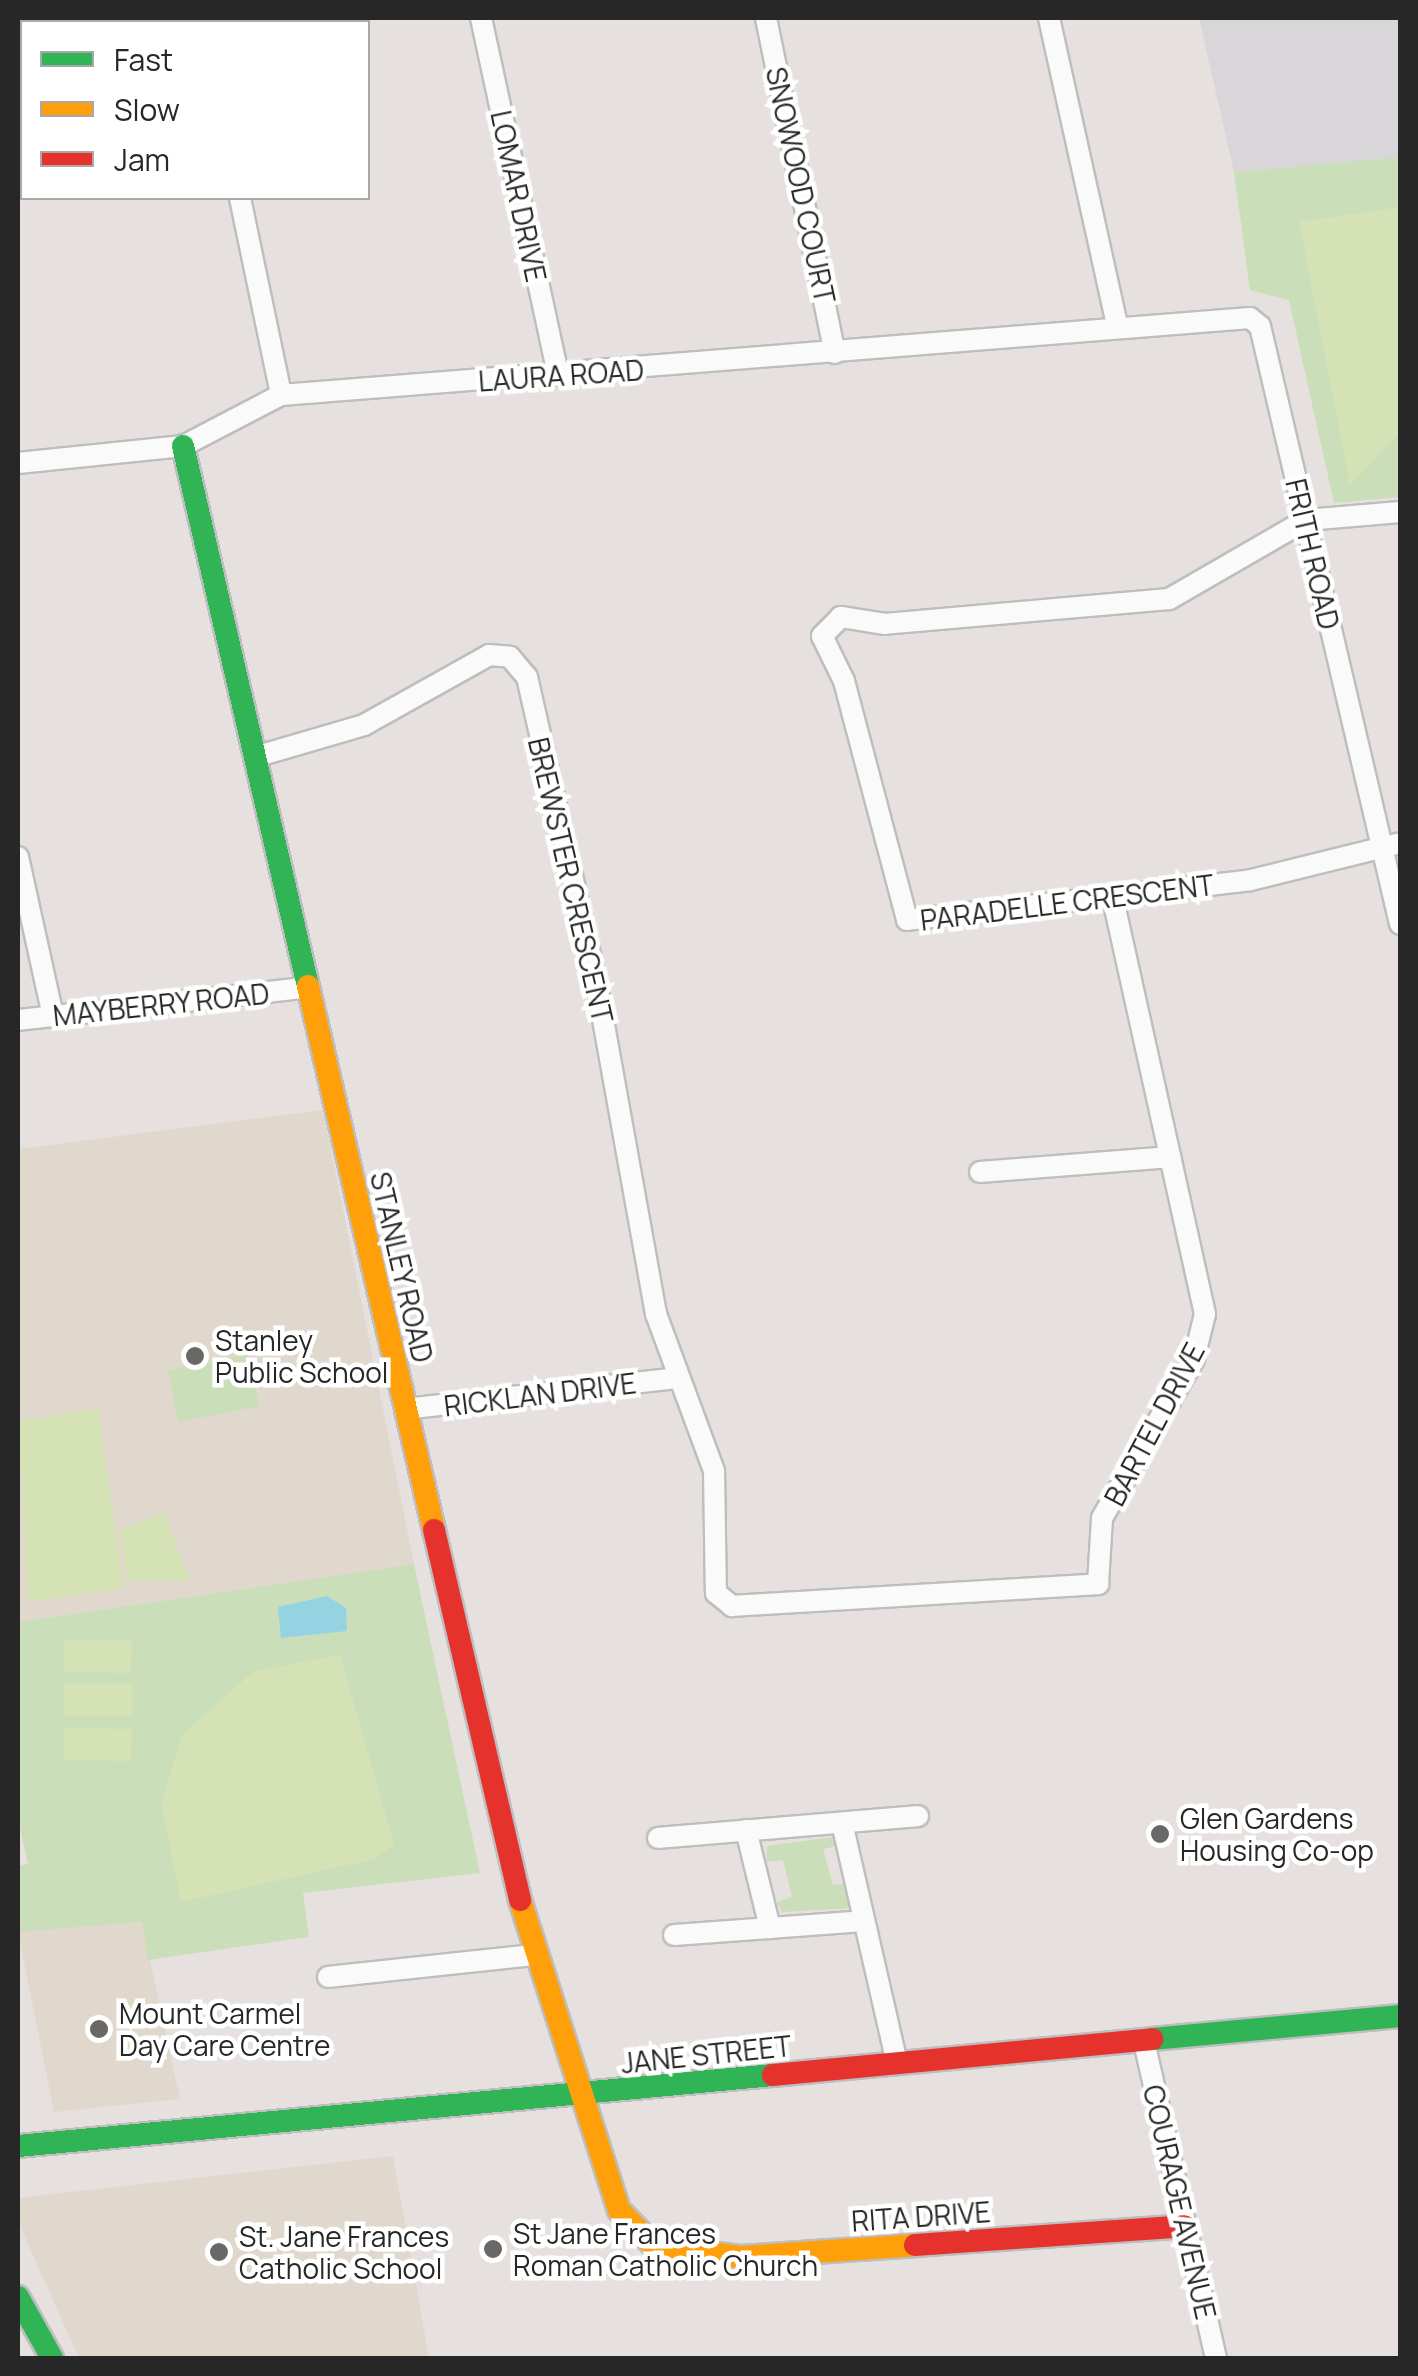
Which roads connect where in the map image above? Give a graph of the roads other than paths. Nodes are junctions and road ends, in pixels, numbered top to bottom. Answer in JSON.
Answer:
{"nodes":[{"id":1,"x":481,"y":18,"type":"edge"},
{"id":2,"x":766,"y":18,"type":"edge"},
{"id":3,"x":1049,"y":18,"type":"edge"},
{"id":4,"x":240,"y":200,"type":"edge"},
{"id":5,"x":1117,"y":324,"type":"junction"},
{"id":6,"x":835,"y":352,"type":"junction"},
{"id":7,"x":558,"y":376,"type":"junction"},
{"id":8,"x":281,"y":396,"type":"junction"},
{"id":9,"x":183,"y":446,"type":"junction"},
{"id":10,"x":18,"y":462,"type":"edge"},
{"id":11,"x":1400,"y":512,"type":"edge"},
{"id":12,"x":1306,"y":520,"type":"junction"},
{"id":13,"x":258,"y":756,"type":"junction"},
{"id":14,"x":1391,"y":845,"type":"edge"},
{"id":15,"x":18,"y":857,"type":"edge"},
{"id":16,"x":1113,"y":899,"type":"junction"},
{"id":17,"x":1400,"y":924,"type":"edge"},
{"id":18,"x":305,"y":988,"type":"junction"},
{"id":19,"x":54,"y":1016,"type":"junction"},
{"id":20,"x":18,"y":1020,"type":"edge"},
{"id":21,"x":1170,"y":1157,"type":"junction"},
{"id":22,"x":980,"y":1172,"type":"dead end"},
{"id":23,"x":674,"y":1378,"type":"junction"},
{"id":24,"x":405,"y":1409,"type":"junction"},
{"id":25,"x":918,"y":1816,"type":"dead end"},
{"id":26,"x":842,"y":1823,"type":"junction"},
{"id":27,"x":746,"y":1830,"type":"junction"},
{"id":28,"x":658,"y":1838,"type":"dead end"},
{"id":29,"x":863,"y":1920,"type":"junction"},
{"id":30,"x":770,"y":1928,"type":"junction"},
{"id":31,"x":674,"y":1935,"type":"dead end"},
{"id":32,"x":533,"y":1955,"type":"junction"},
{"id":33,"x":328,"y":1977,"type":"dead end"},
{"id":34,"x":1400,"y":2016,"type":"edge"},
{"id":35,"x":1145,"y":2046,"type":"junction"},
{"id":36,"x":897,"y":2063,"type":"junction"},
{"id":37,"x":575,"y":2098,"type":"junction"},
{"id":38,"x":18,"y":2146,"type":"edge"},
{"id":39,"x":1184,"y":2226,"type":"junction"},
{"id":40,"x":18,"y":2298,"type":"edge"},
{"id":41,"x":52,"y":2358,"type":"edge"},
{"id":42,"x":1216,"y":2358,"type":"edge"}],
"edges":[{"from":1,"to":7,"type":"street","name":"LOMAR DRIVE"},
{"from":2,"to":6,"type":"street","name":"SNOWOOD COURT"},
{"from":3,"to":5,"type":"street"},
{"from":4,"to":8,"type":"street"},
{"from":5,"to":6,"type":"street","name":"LAURA ROAD"},
{"from":5,"to":12,"type":"street","name":"FRITH ROAD"},
{"from":6,"to":7,"type":"street","name":"LAURA ROAD"},
{"from":7,"to":8,"type":"street","name":"LAURA ROAD"},
{"from":8,"to":9,"type":"street","name":"LAURA ROAD"},
{"from":9,"to":10,"type":"street","name":"LAURA ROAD"},
{"from":9,"to":13,"type":"street","name":"STANLEY ROAD"},
{"from":11,"to":12,"type":"street"},
{"from":12,"to":14,"type":"street","name":"FRITH ROAD"},
{"from":12,"to":16,"type":"street","name":"PARADELLE CRESCENT"},
{"from":13,"to":18,"type":"street","name":"STANLEY ROAD"},
{"from":13,"to":23,"type":"street","name":"BREWSTER CRESCENT"},
{"from":14,"to":16,"type":"street","name":"PARADELLE CRESCENT"},
{"from":14,"to":17,"type":"street","name":"FRITH ROAD"},
{"from":15,"to":19,"type":"street"},
{"from":16,"to":21,"type":"street","name":"BARTEL DRIVE"},
{"from":18,"to":19,"type":"street","name":"MAYBERRY ROAD"},
{"from":18,"to":24,"type":"street","name":"STANLEY ROAD"},
{"from":19,"to":20,"type":"street","name":"MAYBERRY ROAD"},
{"from":21,"to":22,"type":"street"},
{"from":21,"to":23,"type":"street","name":"BARTEL DRIVE"},
{"from":23,"to":24,"type":"street","name":"RICKLAN DRIVE"},
{"from":24,"to":32,"type":"street","name":"STANLEY ROAD"},
{"from":25,"to":26,"type":"street"},
{"from":26,"to":27,"type":"street"},
{"from":26,"to":29,"type":"street"},
{"from":27,"to":28,"type":"street"},
{"from":27,"to":30,"type":"street"},
{"from":29,"to":30,"type":"street"},
{"from":29,"to":36,"type":"street"},
{"from":30,"to":31,"type":"street"},
{"from":32,"to":33,"type":"street"},
{"from":32,"to":37,"type":"street","name":"STANLEY ROAD"},
{"from":34,"to":35,"type":"street","name":"JANE STREET"},
{"from":35,"to":36,"type":"street","name":"JANE STREET"},
{"from":35,"to":39,"type":"street","name":"COURAGE AVENUE"},
{"from":36,"to":37,"type":"street","name":"JANE STREET"},
{"from":37,"to":38,"type":"street","name":"JANE STREET"},
{"from":37,"to":39,"type":"street","name":"RITA DRIVE"},
{"from":39,"to":42,"type":"street","name":"COURAGE AVENUE"},
{"from":40,"to":41,"type":"street"}]}
